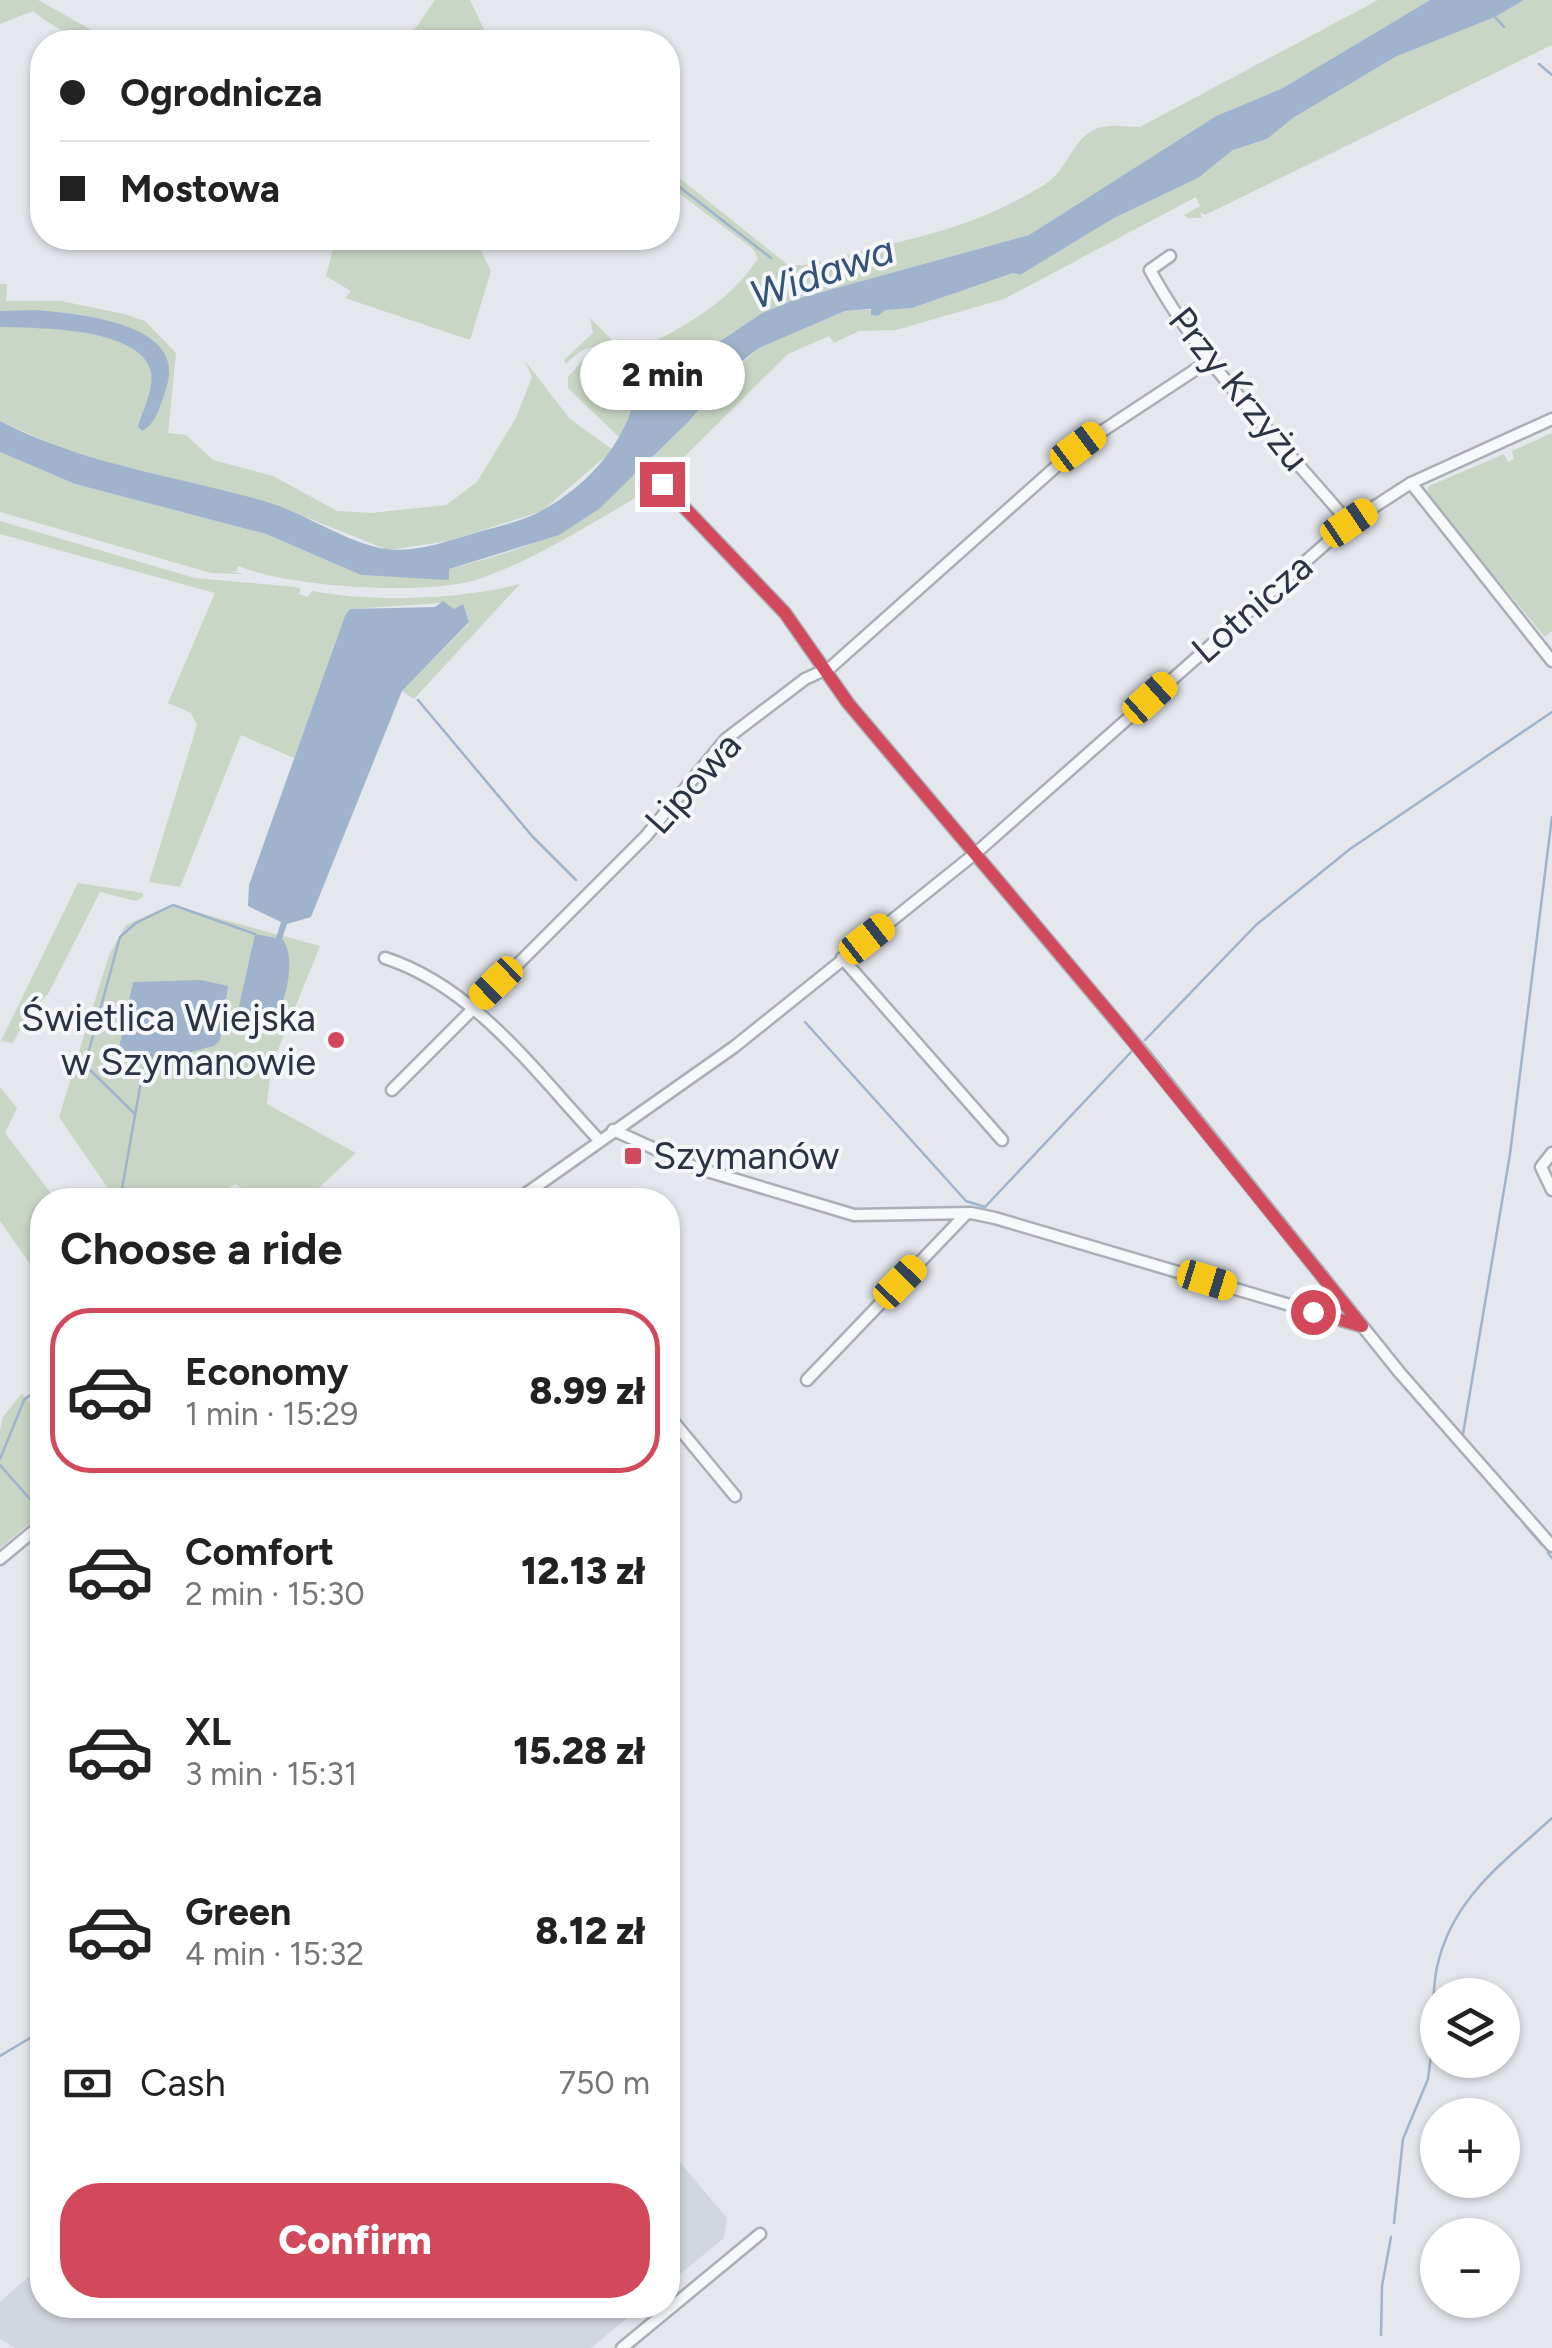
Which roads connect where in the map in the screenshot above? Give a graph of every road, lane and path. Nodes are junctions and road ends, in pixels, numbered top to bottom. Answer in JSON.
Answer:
{"nodes":[{"id":1,"x":1170,"y":256,"type":"dead end"},
{"id":2,"x":1210,"y":360,"type":"junction"},
{"id":3,"x":1552,"y":419,"type":"edge"},
{"id":4,"x":1411,"y":483,"type":"junction"},
{"id":5,"x":662,"y":484,"type":"dead end"},
{"id":6,"x":1349,"y":523,"type":"junction"},
{"id":7,"x":1552,"y":662,"type":"edge"},
{"id":8,"x":824,"y":670,"type":"junction"},
{"id":9,"x":977,"y":852,"type":"junction"},
{"id":10,"x":385,"y":958,"type":"dead end"},
{"id":11,"x":842,"y":958,"type":"junction"},
{"id":12,"x":472,"y":1006,"type":"junction"},
{"id":13,"x":392,"y":1090,"type":"dead end"},
{"id":14,"x":606,"y":1136,"type":"junction"},
{"id":15,"x":1002,"y":1140,"type":"dead end"},
{"id":16,"x":1552,"y":1152,"type":"edge"},
{"id":17,"x":533,"y":1188,"type":"edge"},
{"id":18,"x":1552,"y":1190,"type":"edge"},
{"id":19,"x":966,"y":1214,"type":"junction"},
{"id":20,"x":1362,"y":1326,"type":"junction"},
{"id":21,"x":807,"y":1380,"type":"dead end"},
{"id":22,"x":680,"y":1429,"type":"edge"},
{"id":23,"x":736,"y":1496,"type":"dead end"},
{"id":24,"x":30,"y":1534,"type":"edge"},
{"id":25,"x":1552,"y":1546,"type":"edge"},
{"id":26,"x":0,"y":1559,"type":"edge"},
{"id":27,"x":760,"y":2234,"type":"dead end"},
{"id":28,"x":680,"y":2300,"type":"edge"},
{"id":29,"x":658,"y":2318,"type":"edge"},
{"id":30,"x":622,"y":2348,"type":"edge"}],
"edges":[{"from":1,"to":2,"type":"street","name":"Przy Krzyżu"},
{"from":2,"to":6,"type":"street","name":"Przy Krzyżu"},
{"from":2,"to":8,"type":"street","name":"Lipowa"},
{"from":3,"to":4,"type":"street","name":"Lotnicza"},
{"from":4,"to":6,"type":"street","name":"Lotnicza"},
{"from":4,"to":7,"type":"street"},
{"from":5,"to":8,"type":"street"},
{"from":6,"to":9,"type":"street","name":"Lotnicza"},
{"from":8,"to":9,"type":"street"},
{"from":8,"to":12,"type":"street","name":"Lipowa"},
{"from":9,"to":11,"type":"street","name":"Lotnicza"},
{"from":9,"to":20,"type":"street"},
{"from":10,"to":12,"type":"street"},
{"from":11,"to":14,"type":"street","name":"Lotnicza"},
{"from":11,"to":15,"type":"street"},
{"from":12,"to":13,"type":"street","name":"Lipowa"},
{"from":12,"to":14,"type":"street"},
{"from":14,"to":17,"type":"street","name":"Lotnicza"},
{"from":14,"to":19,"type":"street"},
{"from":16,"to":18,"type":"street"},
{"from":19,"to":20,"type":"street"},
{"from":19,"to":21,"type":"street"},
{"from":20,"to":25,"type":"street"},
{"from":22,"to":23,"type":"street"},
{"from":24,"to":26,"type":"street"},
{"from":27,"to":28,"type":"street"},
{"from":29,"to":30,"type":"street"}]}
